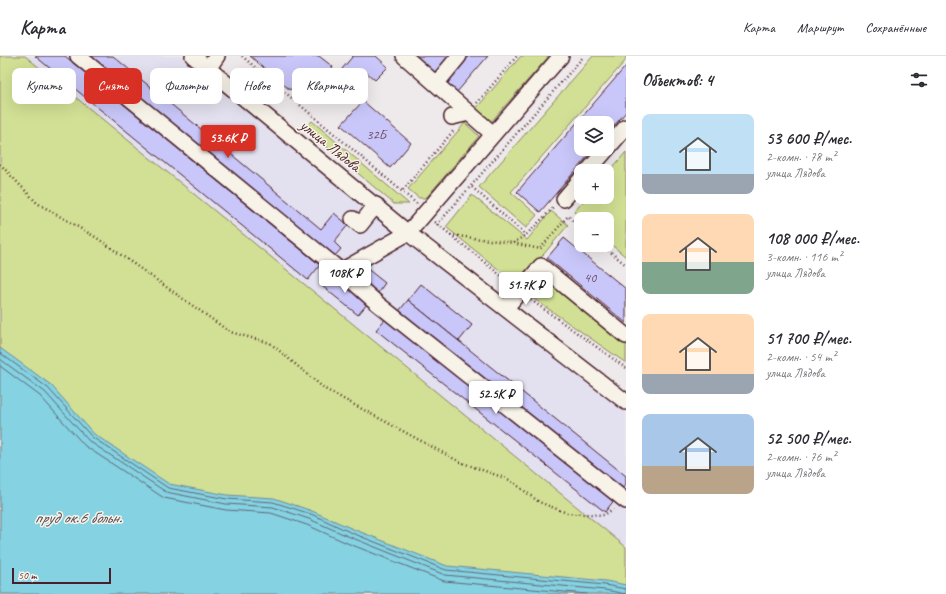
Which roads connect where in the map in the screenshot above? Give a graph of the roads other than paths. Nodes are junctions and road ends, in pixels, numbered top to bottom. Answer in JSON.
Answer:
{"nodes":[{"id":1,"x":78,"y":56,"type":"edge"},
{"id":2,"x":193,"y":56,"type":"edge"},
{"id":3,"x":217,"y":56,"type":"edge"},
{"id":4,"x":459,"y":56,"type":"edge"},
{"id":5,"x":561,"y":56,"type":"edge"},
{"id":6,"x":408,"y":57,"type":"edge"},
{"id":7,"x":207,"y":68,"type":"edge"},
{"id":8,"x":209,"y":68,"type":"edge"},
{"id":9,"x":222,"y":80,"type":"edge"},
{"id":10,"x":436,"y":84,"type":"junction"},
{"id":11,"x":469,"y":113,"type":"junction"},
{"id":12,"x":452,"y":117,"type":"dead end"},
{"id":13,"x":626,"y":127,"type":"edge"},
{"id":14,"x":494,"y":134,"type":"junction"},
{"id":15,"x":594,"y":164,"type":"edge"},
{"id":16,"x":574,"y":187,"type":"edge"},
{"id":17,"x":564,"y":199,"type":"road end"},
{"id":18,"x":376,"y":205,"type":"junction"},
{"id":19,"x":353,"y":219,"type":"dead end"},
{"id":20,"x":408,"y":233,"type":"junction"},
{"id":21,"x":341,"y":271,"type":"junction"},
{"id":22,"x":506,"y":308,"type":"junction"},
{"id":23,"x":626,"y":336,"type":"edge"},
{"id":24,"x":626,"y":402,"type":"edge"},
{"id":25,"x":626,"y":500,"type":"edge"}],
"edges":[{"from":1,"to":21,"type":"street"},
{"from":2,"to":7,"type":"street","name":"улица Лядова"},
{"from":3,"to":8,"type":"street"},
{"from":4,"to":10,"type":"street"},
{"from":5,"to":14,"type":"street"},
{"from":6,"to":10,"type":"street"},
{"from":9,"to":18,"type":"street","name":"улица Лядова"},
{"from":10,"to":11,"type":"street"},
{"from":11,"to":12,"type":"street"},
{"from":11,"to":14,"type":"street"},
{"from":13,"to":15,"type":"street"},
{"from":14,"to":20,"type":"street"},
{"from":16,"to":17,"type":"street"},
{"from":18,"to":19,"type":"street"},
{"from":18,"to":20,"type":"street","name":"улица Лядова"},
{"from":20,"to":21,"type":"street"},
{"from":20,"to":22,"type":"street","name":"улица Лядова"},
{"from":21,"to":25,"type":"street"},
{"from":22,"to":23,"type":"street"},
{"from":22,"to":24,"type":"street","name":"улица Лядова"}]}
